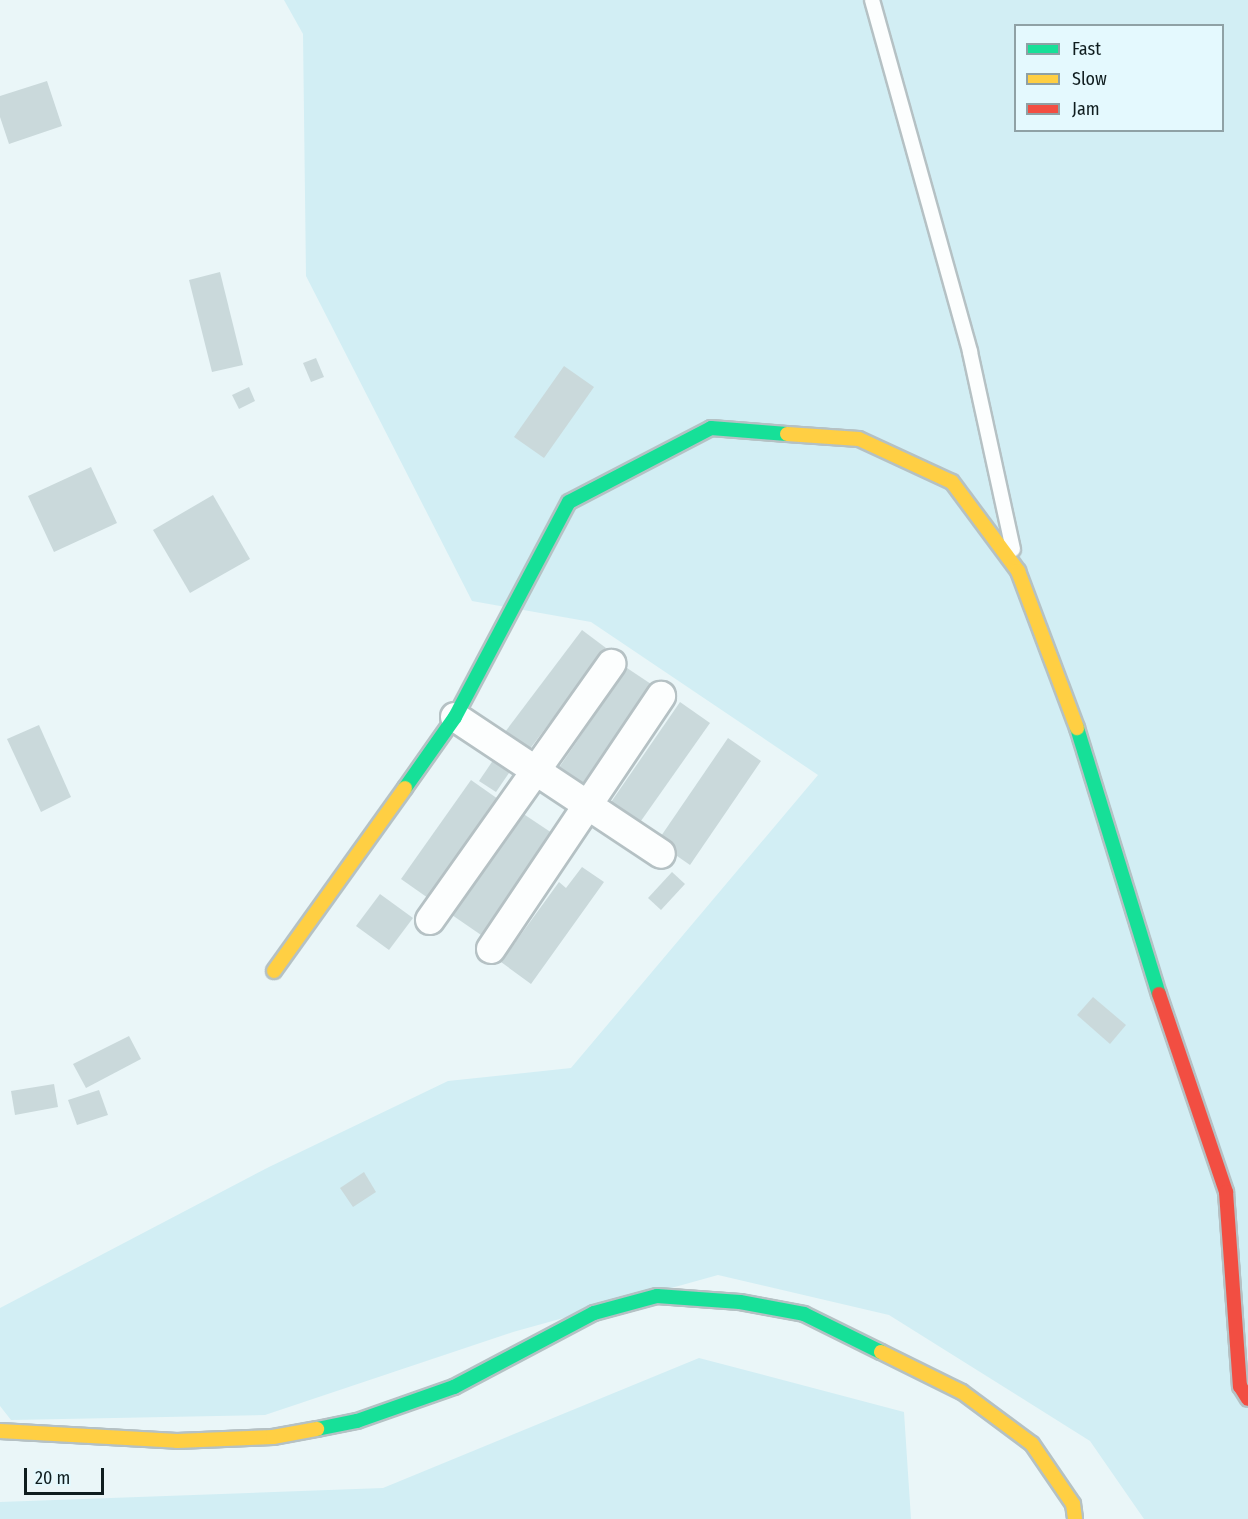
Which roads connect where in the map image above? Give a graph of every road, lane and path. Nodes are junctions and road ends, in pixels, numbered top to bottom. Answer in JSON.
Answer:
{"nodes":[{"id":1,"x":872,"y":0,"type":"edge"},
{"id":2,"x":1018,"y":571,"type":"junction"},
{"id":3,"x":610,"y":664,"type":"dead end"},
{"id":4,"x":661,"y":696,"type":"dead end"},
{"id":5,"x":456,"y":717,"type":"junction"},
{"id":6,"x":538,"y":771,"type":"junction"},
{"id":7,"x":589,"y":806,"type":"junction"},
{"id":8,"x":661,"y":854,"type":"dead end"},
{"id":9,"x":430,"y":920,"type":"dead end"},
{"id":10,"x":491,"y":949,"type":"dead end"},
{"id":11,"x":274,"y":971,"type":"dead end"},
{"id":12,"x":1248,"y":1399,"type":"edge"},
{"id":13,"x":0,"y":1431,"type":"edge"},
{"id":14,"x":1075,"y":1519,"type":"edge"}],
"edges":[{"from":1,"to":2,"type":"lane"},
{"from":2,"to":5,"type":"street"},
{"from":2,"to":12,"type":"street"},
{"from":3,"to":6,"type":"street"},
{"from":4,"to":7,"type":"street"},
{"from":5,"to":6,"type":"street"},
{"from":5,"to":11,"type":"street"},
{"from":6,"to":7,"type":"street"},
{"from":6,"to":9,"type":"street"},
{"from":7,"to":8,"type":"street"},
{"from":7,"to":10,"type":"street"},
{"from":13,"to":14,"type":"street"}]}
